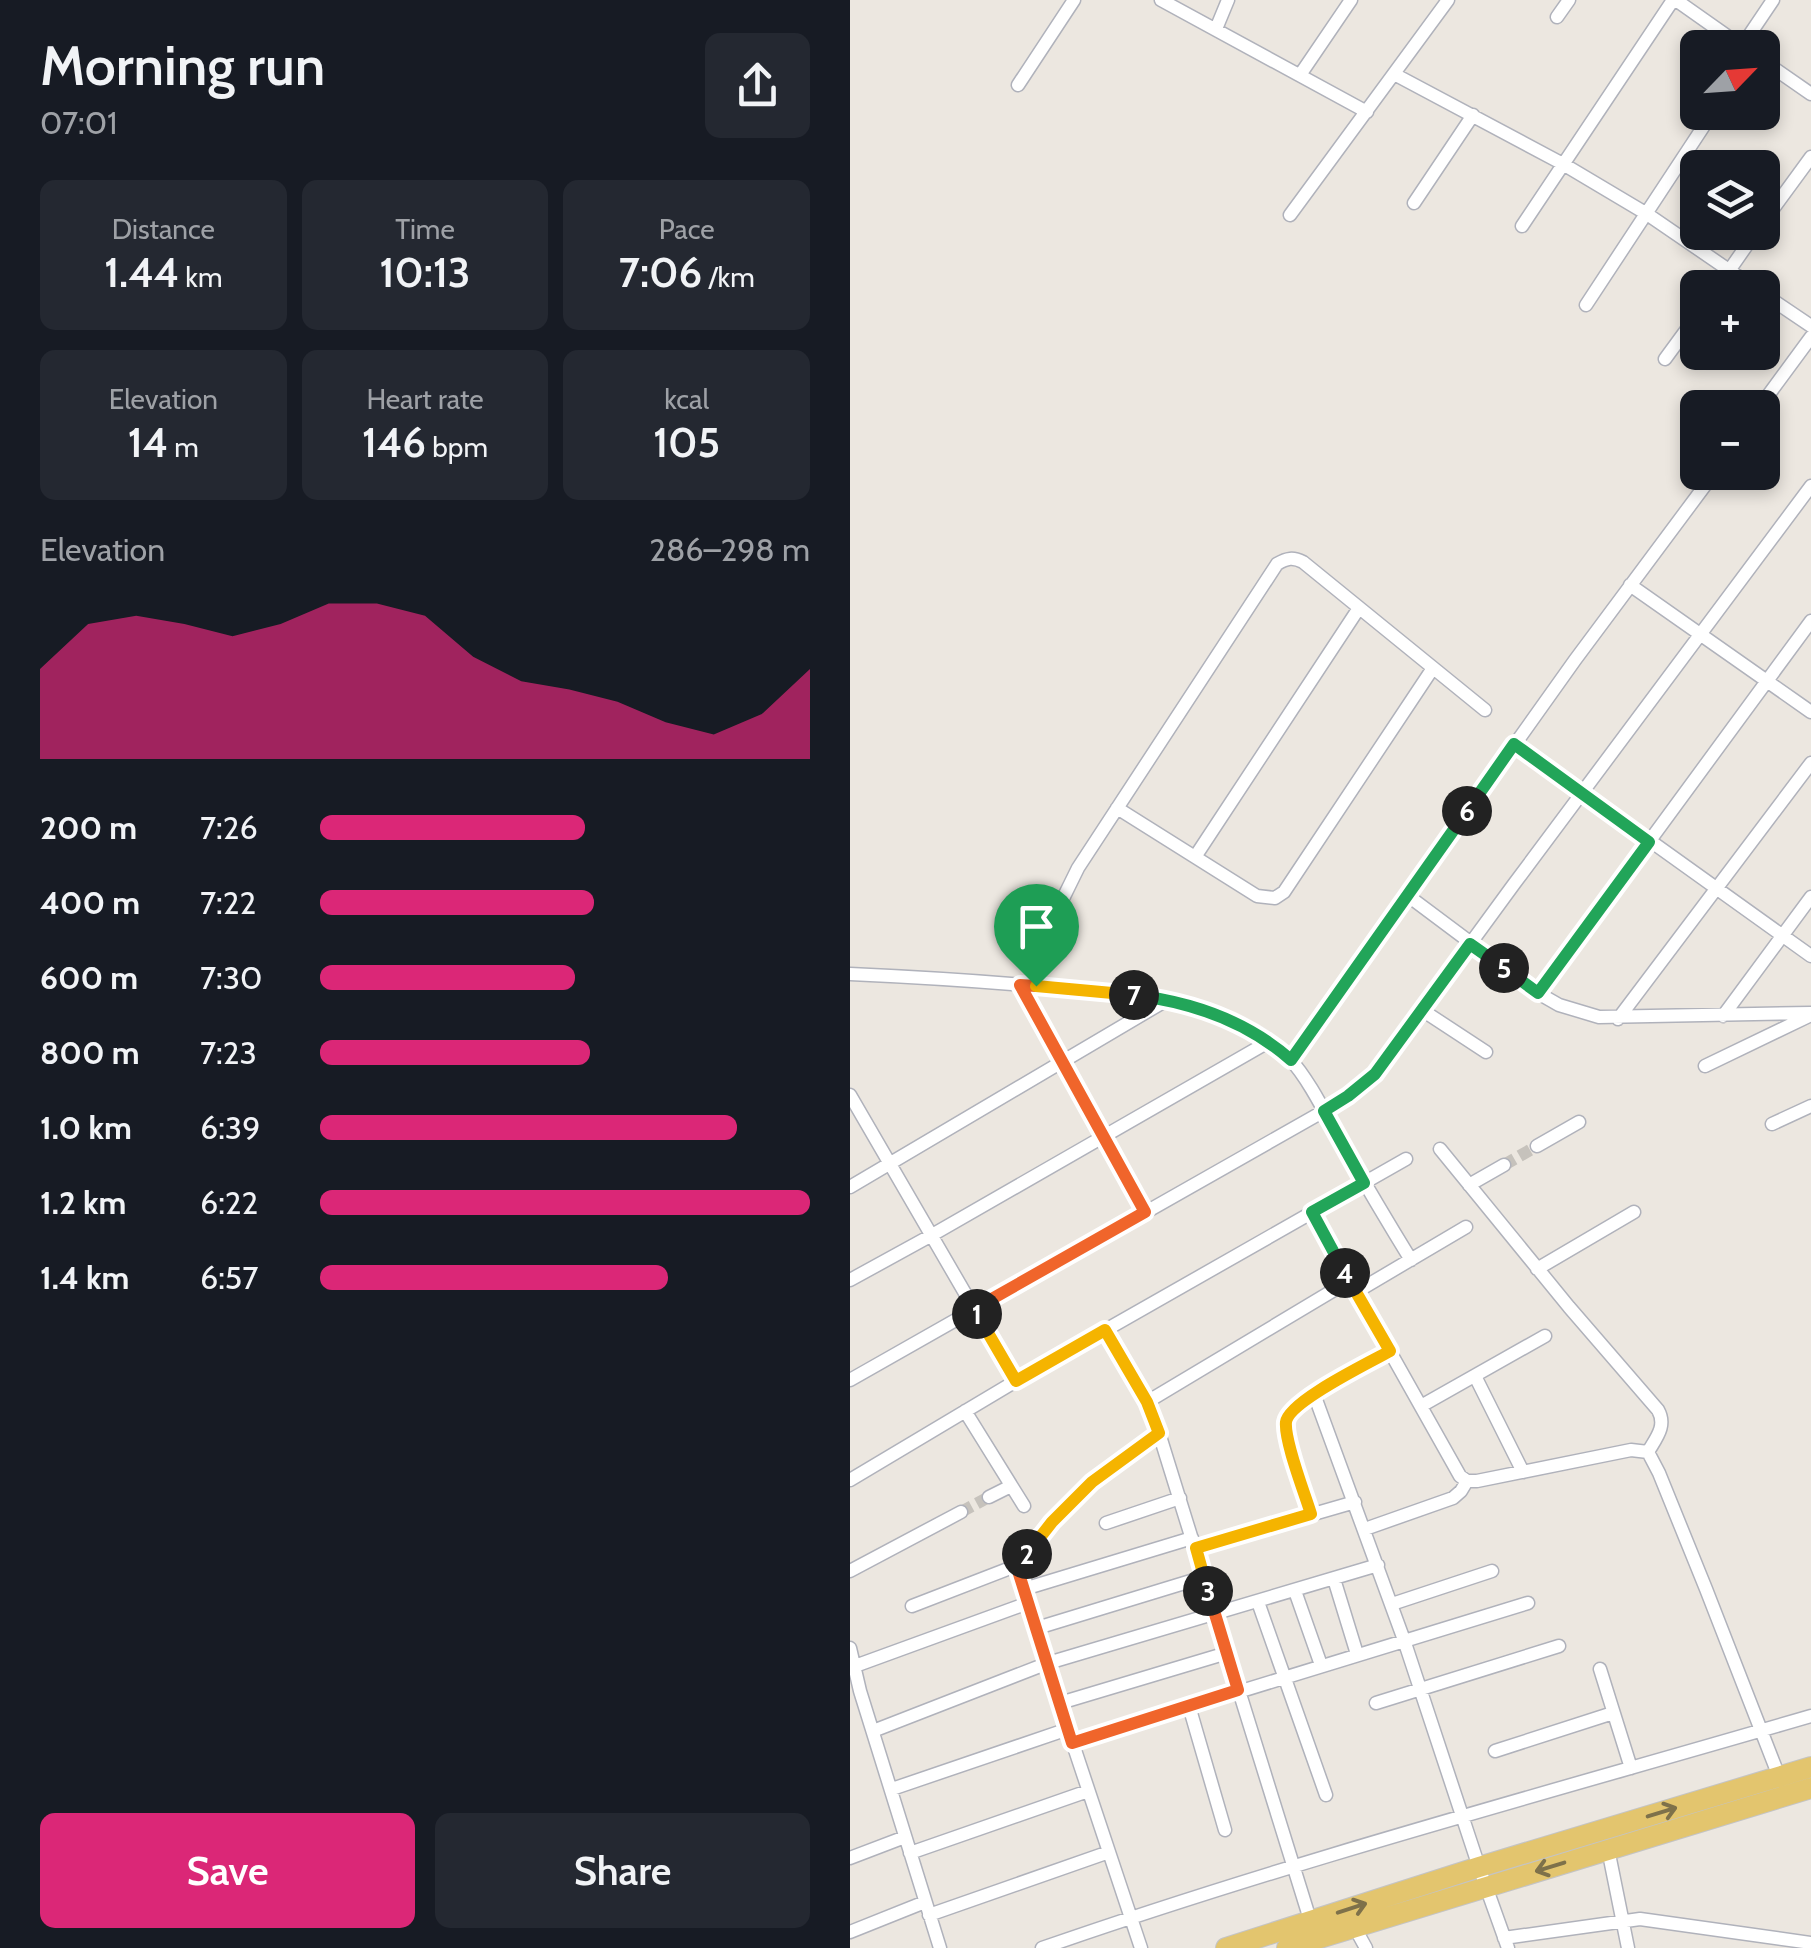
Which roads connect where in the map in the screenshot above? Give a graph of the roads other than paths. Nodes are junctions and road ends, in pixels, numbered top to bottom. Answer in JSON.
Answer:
{"nodes":[{"id":1,"x":1074,"y":0,"type":"edge"},
{"id":2,"x":1161,"y":0,"type":"edge"},
{"id":3,"x":1228,"y":0,"type":"edge"},
{"id":4,"x":1351,"y":0,"type":"edge"},
{"id":5,"x":1448,"y":0,"type":"edge"},
{"id":6,"x":1569,"y":0,"type":"edge"},
{"id":7,"x":1674,"y":0,"type":"edge"},
{"id":8,"x":1774,"y":0,"type":"edge"},
{"id":9,"x":1557,"y":17,"type":"dead end"},
{"id":10,"x":1216,"y":29,"type":"junction"},
{"id":11,"x":1718,"y":30,"type":"edge"},
{"id":12,"x":1754,"y":30,"type":"edge"},
{"id":13,"x":1780,"y":72,"type":"edge"},
{"id":14,"x":1394,"y":74,"type":"junction"},
{"id":15,"x":1300,"y":75,"type":"junction"},
{"id":16,"x":1018,"y":84,"type":"dead end"},
{"id":17,"x":1811,"y":93,"type":"edge"},
{"id":18,"x":1366,"y":112,"type":"junction"},
{"id":19,"x":1473,"y":115,"type":"junction"},
{"id":20,"x":1701,"y":130,"type":"edge"},
{"id":21,"x":1811,"y":157,"type":"edge"},
{"id":22,"x":1563,"y":164,"type":"junction"},
{"id":23,"x":1780,"y":199,"type":"edge"},
{"id":24,"x":1414,"y":203,"type":"dead end"},
{"id":25,"x":1646,"y":214,"type":"junction"},
{"id":26,"x":1290,"y":215,"type":"dead end"},
{"id":27,"x":1522,"y":226,"type":"dead end"},
{"id":28,"x":1743,"y":250,"type":"edge"},
{"id":29,"x":1729,"y":270,"type":"joint"},
{"id":30,"x":1586,"y":305,"type":"dead end"},
{"id":31,"x":1780,"y":305,"type":"edge"},
{"id":32,"x":1811,"y":326,"type":"edge"},
{"id":33,"x":1811,"y":337,"type":"edge"},
{"id":34,"x":1680,"y":338,"type":"edge"},
{"id":35,"x":1664,"y":359,"type":"dead end"},
{"id":36,"x":1771,"y":390,"type":"edge"},
{"id":37,"x":1811,"y":486,"type":"edge"},
{"id":38,"x":1701,"y":490,"type":"edge"},
{"id":39,"x":1630,"y":585,"type":"junction"},
{"id":40,"x":1359,"y":608,"type":"junction"},
{"id":41,"x":1811,"y":622,"type":"edge"},
{"id":42,"x":1700,"y":633,"type":"junction"},
{"id":43,"x":1433,"y":668,"type":"junction"},
{"id":44,"x":1768,"y":680,"type":"junction"},
{"id":45,"x":1485,"y":710,"type":"dead end"},
{"id":46,"x":1811,"y":712,"type":"edge"},
{"id":47,"x":1514,"y":744,"type":"junction"},
{"id":48,"x":1811,"y":763,"type":"edge"},
{"id":49,"x":1582,"y":793,"type":"junction"},
{"id":50,"x":1117,"y":808,"type":"junction"},
{"id":51,"x":1649,"y":842,"type":"junction"},
{"id":52,"x":1195,"y":857,"type":"junction"},
{"id":53,"x":1716,"y":890,"type":"junction"},
{"id":54,"x":1407,"y":895,"type":"junction"},
{"id":55,"x":1811,"y":897,"type":"edge"},
{"id":56,"x":1781,"y":936,"type":"junction"},
{"id":57,"x":1470,"y":944,"type":"junction"},
{"id":58,"x":1811,"y":956,"type":"edge"},
{"id":59,"x":850,"y":974,"type":"edge"},
{"id":60,"x":1020,"y":985,"type":"junction"},
{"id":61,"x":1036,"y":986,"type":"junction"},
{"id":62,"x":1538,"y":993,"type":"junction"},
{"id":63,"x":1164,"y":1001,"type":"junction"},
{"id":64,"x":1422,"y":1010,"type":"junction"},
{"id":65,"x":1811,"y":1014,"type":"edge"},
{"id":66,"x":1723,"y":1016,"type":"junction"},
{"id":67,"x":1618,"y":1019,"type":"junction"},
{"id":68,"x":1270,"y":1041,"type":"junction"},
{"id":69,"x":1486,"y":1052,"type":"dead end"},
{"id":70,"x":1291,"y":1060,"type":"junction"},
{"id":71,"x":1062,"y":1063,"type":"junction"},
{"id":72,"x":1705,"y":1066,"type":"dead end"},
{"id":73,"x":850,"y":1096,"type":"edge"},
{"id":74,"x":1811,"y":1106,"type":"edge"},
{"id":75,"x":1324,"y":1111,"type":"junction"},
{"id":76,"x":1578,"y":1122,"type":"dead end"},
{"id":77,"x":1772,"y":1124,"type":"dead end"},
{"id":78,"x":1103,"y":1137,"type":"junction"},
{"id":79,"x":1537,"y":1146,"type":"tunnel mouth"},
{"id":80,"x":1440,"y":1149,"type":"dead end"},
{"id":81,"x":1406,"y":1159,"type":"dead end"},
{"id":82,"x":890,"y":1164,"type":"junction"},
{"id":83,"x":1504,"y":1165,"type":"tunnel mouth"},
{"id":84,"x":1364,"y":1183,"type":"junction"},
{"id":85,"x":1469,"y":1186,"type":"junction"},
{"id":86,"x":850,"y":1187,"type":"edge"},
{"id":87,"x":1145,"y":1212,"type":"junction"},
{"id":88,"x":1312,"y":1212,"type":"junction"},
{"id":89,"x":1634,"y":1212,"type":"dead end"},
{"id":90,"x":1466,"y":1227,"type":"dead end"},
{"id":91,"x":932,"y":1235,"type":"junction"},
{"id":92,"x":1411,"y":1260,"type":"junction"},
{"id":93,"x":1538,"y":1269,"type":"junction"},
{"id":94,"x":850,"y":1280,"type":"edge"},
{"id":95,"x":1353,"y":1286,"type":"junction"},
{"id":96,"x":974,"y":1309,"type":"junction"},
{"id":97,"x":1105,"y":1330,"type":"junction"},
{"id":98,"x":1545,"y":1336,"type":"dead end"},
{"id":99,"x":1390,"y":1351,"type":"junction"},
{"id":100,"x":1475,"y":1376,"type":"junction"},
{"id":101,"x":850,"y":1380,"type":"edge"},
{"id":102,"x":1016,"y":1381,"type":"junction"},
{"id":103,"x":1314,"y":1394,"type":"junction"},
{"id":104,"x":1147,"y":1402,"type":"junction"},
{"id":105,"x":1420,"y":1406,"type":"junction"},
{"id":106,"x":966,"y":1411,"type":"junction"},
{"id":107,"x":1159,"y":1433,"type":"junction"},
{"id":108,"x":1648,"y":1452,"type":"junction"},
{"id":109,"x":1523,"y":1472,"type":"junction"},
{"id":110,"x":850,"y":1480,"type":"edge"},
{"id":111,"x":1467,"y":1480,"type":"junction"},
{"id":112,"x":1011,"y":1486,"type":"junction"},
{"id":113,"x":989,"y":1497,"type":"tunnel mouth"},
{"id":114,"x":1180,"y":1498,"type":"junction"},
{"id":115,"x":1355,"y":1502,"type":"junction"},
{"id":116,"x":1024,"y":1506,"type":"dead end"},
{"id":117,"x":961,"y":1512,"type":"tunnel mouth"},
{"id":118,"x":1311,"y":1514,"type":"junction"},
{"id":119,"x":1106,"y":1523,"type":"dead end"},
{"id":120,"x":1365,"y":1529,"type":"junction"},
{"id":121,"x":1194,"y":1543,"type":"junction"},
{"id":122,"x":1018,"y":1565,"type":"junction"},
{"id":123,"x":1378,"y":1565,"type":"junction"},
{"id":124,"x":850,"y":1571,"type":"edge"},
{"id":125,"x":1492,"y":1571,"type":"dead end"},
{"id":126,"x":1204,"y":1576,"type":"junction"},
{"id":127,"x":1334,"y":1578,"type":"junction"},
{"id":128,"x":1295,"y":1591,"type":"junction"},
{"id":129,"x":1026,"y":1596,"type":"junction"},
{"id":130,"x":1258,"y":1602,"type":"junction"},
{"id":131,"x":1528,"y":1602,"type":"dead end"},
{"id":132,"x":1392,"y":1604,"type":"junction"},
{"id":133,"x":912,"y":1606,"type":"dead end"},
{"id":134,"x":1215,"y":1615,"type":"junction"},
{"id":135,"x":1037,"y":1628,"type":"junction"},
{"id":136,"x":1404,"y":1640,"type":"junction"},
{"id":137,"x":1559,"y":1646,"type":"dead end"},
{"id":138,"x":850,"y":1648,"type":"edge"},
{"id":139,"x":1226,"y":1653,"type":"junction"},
{"id":140,"x":1357,"y":1654,"type":"junction"},
{"id":141,"x":1048,"y":1663,"type":"junction"},
{"id":142,"x":1321,"y":1665,"type":"junction"},
{"id":143,"x":855,"y":1666,"type":"junction"},
{"id":144,"x":1600,"y":1669,"type":"dead end"},
{"id":145,"x":1284,"y":1676,"type":"junction"},
{"id":146,"x":1420,"y":1688,"type":"junction"},
{"id":147,"x":1238,"y":1690,"type":"junction"},
{"id":148,"x":860,"y":1691,"type":"junction"},
{"id":149,"x":1376,"y":1703,"type":"dead end"},
{"id":150,"x":1060,"y":1704,"type":"junction"},
{"id":151,"x":850,"y":1706,"type":"edge"},
{"id":152,"x":1189,"y":1706,"type":"junction"},
{"id":153,"x":1613,"y":1713,"type":"junction"},
{"id":154,"x":1811,"y":1716,"type":"edge"},
{"id":155,"x":1761,"y":1730,"type":"junction"},
{"id":156,"x":873,"y":1731,"type":"junction"},
{"id":157,"x":1070,"y":1736,"type":"junction"},
{"id":158,"x":1495,"y":1751,"type":"dead end"},
{"id":159,"x":1811,"y":1767,"type":"edge"},
{"id":160,"x":1631,"y":1768,"type":"junction"},
{"id":161,"x":1783,"y":1786,"type":"junction"},
{"id":162,"x":1811,"y":1788,"type":"edge"},
{"id":163,"x":892,"y":1789,"type":"junction"},
{"id":164,"x":1088,"y":1790,"type":"junction"},
{"id":165,"x":1326,"y":1795,"type":"dead end"},
{"id":166,"x":1462,"y":1817,"type":"junction"},
{"id":167,"x":1225,"y":1830,"type":"dead end"},
{"id":168,"x":906,"y":1837,"type":"junction"},
{"id":169,"x":1608,"y":1849,"type":"junction"},
{"id":170,"x":1109,"y":1852,"type":"junction"},
{"id":171,"x":910,"y":1853,"type":"junction"},
{"id":172,"x":850,"y":1858,"type":"edge"},
{"id":173,"x":1293,"y":1867,"type":"junction"},
{"id":174,"x":1482,"y":1877,"type":"junction"},
{"id":175,"x":927,"y":1908,"type":"junction"},
{"id":176,"x":1130,"y":1917,"type":"junction"},
{"id":177,"x":1622,"y":1922,"type":"junction"},
{"id":178,"x":1355,"y":1928,"type":"junction"},
{"id":179,"x":1313,"y":1930,"type":"junction"},
{"id":180,"x":850,"y":1932,"type":"edge"},
{"id":181,"x":1506,"y":1943,"type":"edge"},
{"id":182,"x":1811,"y":1943,"type":"edge"},
{"id":183,"x":940,"y":1948,"type":"edge"},
{"id":184,"x":1042,"y":1948,"type":"edge"},
{"id":185,"x":1141,"y":1948,"type":"edge"},
{"id":186,"x":1226,"y":1948,"type":"edge"},
{"id":187,"x":1287,"y":1948,"type":"edge"},
{"id":188,"x":1366,"y":1948,"type":"edge"},
{"id":189,"x":1628,"y":1948,"type":"edge"}],
"edges":[{"from":1,"to":16,"type":"street"},
{"from":2,"to":10,"type":"street"},
{"from":3,"to":10,"type":"street"},
{"from":4,"to":15,"type":"street"},
{"from":5,"to":14,"type":"street"},
{"from":6,"to":9,"type":"street"},
{"from":7,"to":11,"type":"street"},
{"from":7,"to":22,"type":"street"},
{"from":8,"to":12,"type":"street"},
{"from":10,"to":15,"type":"street"},
{"from":13,"to":17,"type":"street"},
{"from":14,"to":18,"type":"street"},
{"from":14,"to":19,"type":"street"},
{"from":15,"to":18,"type":"street"},
{"from":18,"to":26,"type":"street"},
{"from":19,"to":22,"type":"street"},
{"from":19,"to":24,"type":"street"},
{"from":20,"to":25,"type":"street"},
{"from":21,"to":23,"type":"street"},
{"from":22,"to":25,"type":"street"},
{"from":22,"to":27,"type":"street"},
{"from":25,"to":29,"type":"street"},
{"from":25,"to":30,"type":"street"},
{"from":28,"to":29,"type":"street"},
{"from":31,"to":32,"type":"street"},
{"from":33,"to":36,"type":"street"},
{"from":34,"to":35,"type":"street"},
{"from":37,"to":42,"type":"street"},
{"from":38,"to":39,"type":"street"},
{"from":39,"to":42,"type":"street"},
{"from":39,"to":47,"type":"street"},
{"from":40,"to":43,"type":"street"},
{"from":40,"to":50,"type":"street"},
{"from":40,"to":52,"type":"street"},
{"from":41,"to":44,"type":"street"},
{"from":42,"to":44,"type":"street"},
{"from":42,"to":49,"type":"street"},
{"from":43,"to":45,"type":"street"},
{"from":43,"to":52,"type":"street"},
{"from":44,"to":46,"type":"street"},
{"from":44,"to":51,"type":"street"},
{"from":47,"to":49,"type":"street"},
{"from":47,"to":54,"type":"street"},
{"from":48,"to":53,"type":"street"},
{"from":49,"to":51,"type":"street"},
{"from":49,"to":57,"type":"street"},
{"from":50,"to":52,"type":"street"},
{"from":50,"to":61,"type":"street"},
{"from":51,"to":53,"type":"street"},
{"from":51,"to":62,"type":"street"},
{"from":53,"to":56,"type":"street"},
{"from":53,"to":67,"type":"street"},
{"from":54,"to":57,"type":"street"},
{"from":54,"to":70,"type":"street"},
{"from":55,"to":56,"type":"street"},
{"from":56,"to":58,"type":"street"},
{"from":56,"to":66,"type":"street"},
{"from":57,"to":62,"type":"street"},
{"from":57,"to":64,"type":"street"},
{"from":59,"to":60,"type":"street"},
{"from":60,"to":61,"type":"street"},
{"from":60,"to":71,"type":"street"},
{"from":61,"to":63,"type":"street"},
{"from":62,"to":67,"type":"street"},
{"from":63,"to":68,"type":"street"},
{"from":63,"to":71,"type":"street"},
{"from":64,"to":69,"type":"street"},
{"from":64,"to":75,"type":"street"},
{"from":65,"to":66,"type":"street"},
{"from":65,"to":72,"type":"street"},
{"from":66,"to":67,"type":"street"},
{"from":68,"to":70,"type":"street"},
{"from":68,"to":78,"type":"street"},
{"from":70,"to":75,"type":"street"},
{"from":71,"to":78,"type":"street"},
{"from":71,"to":82,"type":"street"},
{"from":73,"to":82,"type":"street"},
{"from":74,"to":77,"type":"street"},
{"from":75,"to":84,"type":"street"},
{"from":75,"to":87,"type":"street"},
{"from":76,"to":79,"type":"street"},
{"from":78,"to":87,"type":"street"},
{"from":78,"to":91,"type":"street"},
{"from":80,"to":85,"type":"street"},
{"from":81,"to":84,"type":"street"},
{"from":82,"to":86,"type":"street"},
{"from":82,"to":91,"type":"street"},
{"from":83,"to":85,"type":"street"},
{"from":84,"to":88,"type":"street"},
{"from":84,"to":92,"type":"street"},
{"from":85,"to":93,"type":"street"},
{"from":87,"to":96,"type":"street"},
{"from":88,"to":95,"type":"street"},
{"from":88,"to":97,"type":"street"},
{"from":89,"to":93,"type":"street"},
{"from":90,"to":92,"type":"street"},
{"from":91,"to":94,"type":"street"},
{"from":91,"to":96,"type":"street"},
{"from":92,"to":95,"type":"street"},
{"from":93,"to":108,"type":"street"},
{"from":95,"to":99,"type":"street"},
{"from":95,"to":104,"type":"street"},
{"from":96,"to":101,"type":"street"},
{"from":96,"to":102,"type":"street"},
{"from":97,"to":102,"type":"street"},
{"from":97,"to":104,"type":"street"},
{"from":98,"to":100,"type":"street"},
{"from":99,"to":103,"type":"street"},
{"from":99,"to":105,"type":"street"},
{"from":100,"to":105,"type":"street"},
{"from":100,"to":109,"type":"street"},
{"from":102,"to":106,"type":"street"},
{"from":103,"to":115,"type":"street"},
{"from":103,"to":118,"type":"street"},
{"from":104,"to":107,"type":"street"},
{"from":105,"to":111,"type":"street"},
{"from":106,"to":110,"type":"street"},
{"from":106,"to":112,"type":"street"},
{"from":107,"to":114,"type":"street"},
{"from":107,"to":122,"type":"street"},
{"from":108,"to":109,"type":"street"},
{"from":108,"to":155,"type":"street"},
{"from":109,"to":111,"type":"street"},
{"from":111,"to":120,"type":"street"},
{"from":112,"to":113,"type":"street"},
{"from":112,"to":116,"type":"street"},
{"from":114,"to":119,"type":"street"},
{"from":114,"to":121,"type":"street"},
{"from":115,"to":118,"type":"street"},
{"from":115,"to":120,"type":"street"},
{"from":117,"to":124,"type":"street"},
{"from":118,"to":121,"type":"street"},
{"from":120,"to":123,"type":"street"},
{"from":121,"to":126,"type":"street"},
{"from":121,"to":129,"type":"street"},
{"from":122,"to":129,"type":"street"},
{"from":122,"to":133,"type":"street"},
{"from":123,"to":127,"type":"street"},
{"from":123,"to":132,"type":"street"},
{"from":125,"to":132,"type":"street"},
{"from":126,"to":134,"type":"street"},
{"from":126,"to":135,"type":"street"},
{"from":127,"to":128,"type":"street"},
{"from":127,"to":140,"type":"street"},
{"from":128,"to":130,"type":"street"},
{"from":128,"to":142,"type":"street"},
{"from":129,"to":135,"type":"street"},
{"from":129,"to":143,"type":"street"},
{"from":130,"to":134,"type":"street"},
{"from":130,"to":145,"type":"street"},
{"from":131,"to":136,"type":"street"},
{"from":132,"to":136,"type":"street"},
{"from":134,"to":139,"type":"street"},
{"from":134,"to":141,"type":"street"},
{"from":135,"to":141,"type":"street"},
{"from":136,"to":140,"type":"street"},
{"from":136,"to":146,"type":"street"},
{"from":137,"to":146,"type":"street"},
{"from":138,"to":143,"type":"street"},
{"from":139,"to":147,"type":"street"},
{"from":139,"to":150,"type":"street"},
{"from":140,"to":142,"type":"street"},
{"from":141,"to":150,"type":"street"},
{"from":141,"to":156,"type":"street"},
{"from":142,"to":145,"type":"street"},
{"from":143,"to":148,"type":"street"},
{"from":144,"to":153,"type":"street"},
{"from":145,"to":147,"type":"street"},
{"from":145,"to":165,"type":"street"},
{"from":146,"to":149,"type":"street"},
{"from":146,"to":166,"type":"street"},
{"from":147,"to":152,"type":"street"},
{"from":147,"to":173,"type":"street"},
{"from":148,"to":151,"type":"street"},
{"from":148,"to":156,"type":"street"},
{"from":150,"to":157,"type":"street"},
{"from":152,"to":157,"type":"street"},
{"from":152,"to":167,"type":"street"},
{"from":153,"to":158,"type":"street"},
{"from":153,"to":160,"type":"street"},
{"from":154,"to":155,"type":"street"},
{"from":155,"to":160,"type":"street"},
{"from":155,"to":161,"type":"street"},
{"from":156,"to":163,"type":"street"},
{"from":157,"to":163,"type":"street"},
{"from":157,"to":164,"type":"street"},
{"from":159,"to":161,"type":"main road"},
{"from":160,"to":166,"type":"street"},
{"from":161,"to":162,"type":"main road"},
{"from":161,"to":169,"type":"main road"},
{"from":174,"to":161,"type":"main road","one_way":true},
{"from":163,"to":168,"type":"street"},
{"from":164,"to":170,"type":"street"},
{"from":164,"to":171,"type":"street"},
{"from":166,"to":173,"type":"street"},
{"from":166,"to":174,"type":"street"},
{"from":168,"to":171,"type":"street"},
{"from":168,"to":172,"type":"street"},
{"from":169,"to":174,"type":"main road","one_way":true},
{"from":169,"to":177,"type":"street"},
{"from":170,"to":175,"type":"street"},
{"from":170,"to":176,"type":"street"},
{"from":171,"to":175,"type":"street"},
{"from":173,"to":176,"type":"street"},
{"from":173,"to":179,"type":"street"},
{"from":174,"to":178,"type":"main road"},
{"from":179,"to":174,"type":"main road","one_way":true},
{"from":174,"to":181,"type":"street"},
{"from":175,"to":180,"type":"street"},
{"from":175,"to":183,"type":"street"},
{"from":176,"to":184,"type":"street"},
{"from":176,"to":185,"type":"street"},
{"from":177,"to":181,"type":"street"},
{"from":177,"to":182,"type":"street"},
{"from":177,"to":189,"type":"street"},
{"from":178,"to":179,"type":"main road"},
{"from":178,"to":188,"type":"street"},
{"from":179,"to":186,"type":"main road"},
{"from":179,"to":187,"type":"main road"}]}
